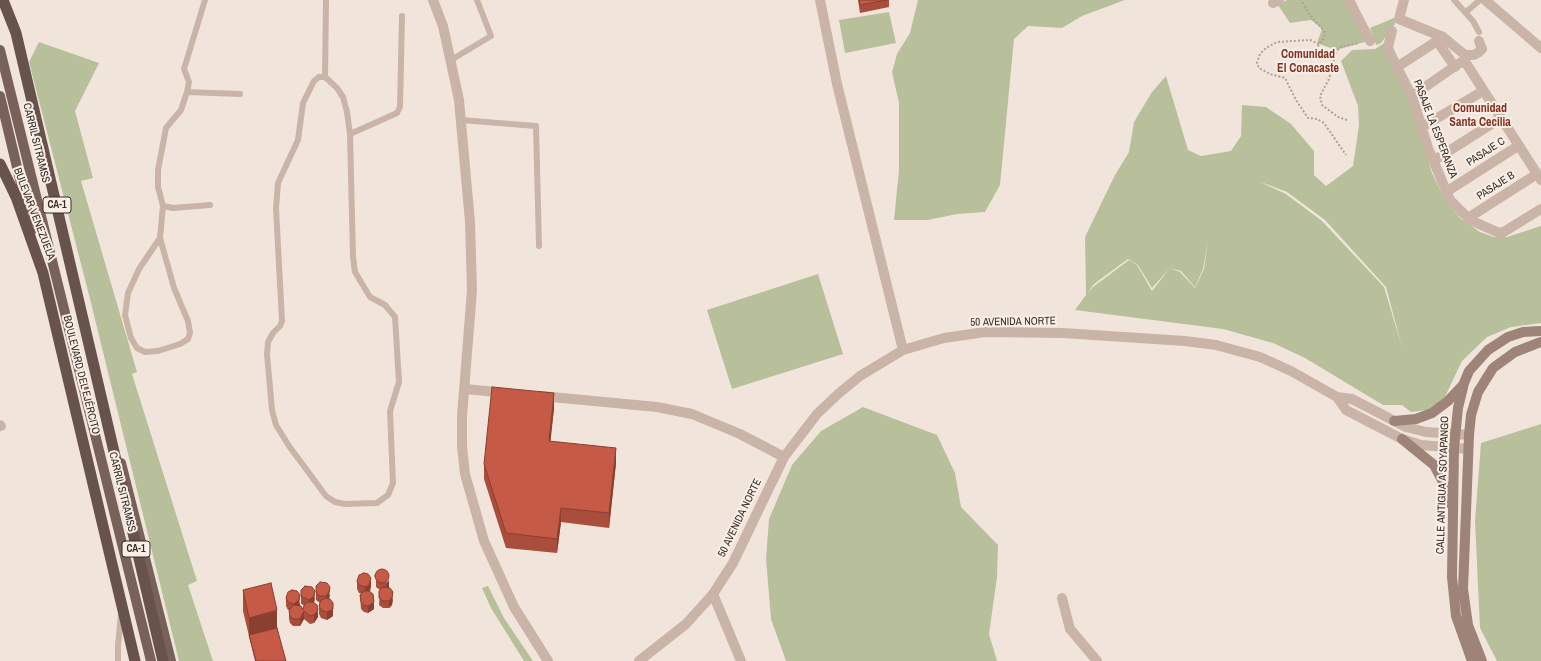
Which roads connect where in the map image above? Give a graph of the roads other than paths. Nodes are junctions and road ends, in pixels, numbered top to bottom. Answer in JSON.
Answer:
{"nodes":[{"id":1,"x":3,"y":0,"type":"edge"},
{"id":2,"x":205,"y":0,"type":"edge"},
{"id":3,"x":326,"y":0,"type":"edge"},
{"id":4,"x":433,"y":0,"type":"edge"},
{"id":5,"x":478,"y":0,"type":"edge"},
{"id":6,"x":820,"y":0,"type":"edge"},
{"id":7,"x":1349,"y":0,"type":"edge"},
{"id":8,"x":1404,"y":0,"type":"edge"},
{"id":9,"x":1454,"y":0,"type":"edge"},
{"id":10,"x":1480,"y":0,"type":"edge"},
{"id":11,"x":1485,"y":0,"type":"edge"},
{"id":12,"x":1466,"y":12,"type":"junction"},
{"id":13,"x":402,"y":16,"type":"dead end"},
{"id":14,"x":1392,"y":31,"type":"dead end"},
{"id":15,"x":1479,"y":37,"type":"joint"},
{"id":16,"x":1365,"y":42,"type":"road end"},
{"id":17,"x":1541,"y":48,"type":"edge"},
{"id":18,"x":0,"y":50,"type":"edge"},
{"id":19,"x":451,"y":60,"type":"junction"},
{"id":20,"x":1397,"y":67,"type":"junction"},
{"id":21,"x":1455,"y":67,"type":"junction"},
{"id":22,"x":325,"y":77,"type":"junction"},
{"id":23,"x":1483,"y":91,"type":"junction"},
{"id":24,"x":188,"y":92,"type":"junction"},
{"id":25,"x":240,"y":94,"type":"dead end"},
{"id":26,"x":0,"y":96,"type":"edge"},
{"id":27,"x":1412,"y":96,"type":"junction"},
{"id":28,"x":1501,"y":118,"type":"junction"},
{"id":29,"x":461,"y":120,"type":"junction"},
{"id":30,"x":1422,"y":128,"type":"junction"},
{"id":31,"x":350,"y":134,"type":"junction"},
{"id":32,"x":1518,"y":146,"type":"junction"},
{"id":33,"x":1433,"y":161,"type":"junction"},
{"id":34,"x":0,"y":164,"type":"edge"},
{"id":35,"x":1539,"y":177,"type":"edge"},
{"id":36,"x":1446,"y":192,"type":"junction"},
{"id":37,"x":210,"y":205,"type":"dead end"},
{"id":38,"x":163,"y":206,"type":"junction"},
{"id":39,"x":1541,"y":209,"type":"edge"},
{"id":40,"x":1468,"y":218,"type":"junction"},
{"id":41,"x":160,"y":238,"type":"junction"},
{"id":42,"x":539,"y":246,"type":"dead end"},
{"id":43,"x":43,"y":273,"type":"junction"},
{"id":44,"x":1541,"y":331,"type":"edge"},
{"id":45,"x":1541,"y":342,"type":"edge"},
{"id":46,"x":903,"y":350,"type":"junction"},
{"id":47,"x":1464,"y":383,"type":"junction"},
{"id":48,"x":466,"y":389,"type":"junction"},
{"id":49,"x":512,"y":393,"type":"edge"},
{"id":50,"x":528,"y":395,"type":"edge"},
{"id":51,"x":1338,"y":397,"type":"junction"},
{"id":52,"x":1394,"y":421,"type":"junction"},
{"id":53,"x":1455,"y":435,"type":"junction"},
{"id":54,"x":1469,"y":435,"type":"junction"},
{"id":55,"x":110,"y":436,"type":"junction"},
{"id":56,"x":1402,"y":439,"type":"junction"},
{"id":57,"x":1454,"y":448,"type":"junction"},
{"id":58,"x":1468,"y":448,"type":"junction"},
{"id":59,"x":784,"y":457,"type":"junction"},
{"id":60,"x":1453,"y":530,"type":"junction"},
{"id":61,"x":713,"y":594,"type":"junction"},
{"id":62,"x":1062,"y":598,"type":"dead end"},
{"id":63,"x":122,"y":608,"type":"junction"},
{"id":64,"x":118,"y":661,"type":"edge"},
{"id":65,"x":135,"y":661,"type":"edge"},
{"id":66,"x":151,"y":661,"type":"edge"},
{"id":67,"x":163,"y":661,"type":"edge"},
{"id":68,"x":171,"y":661,"type":"edge"},
{"id":69,"x":548,"y":661,"type":"edge"},
{"id":70,"x":639,"y":661,"type":"edge"},
{"id":71,"x":741,"y":661,"type":"edge"},
{"id":72,"x":1097,"y":661,"type":"edge"},
{"id":73,"x":1472,"y":661,"type":"edge"},
{"id":74,"x":1482,"y":661,"type":"edge"}],
"edges":[{"from":1,"to":55,"type":"highway","name":"BOULEVARD DEL EJÉRCITO","number":"CA-1"},
{"from":2,"to":24,"type":"lane"},
{"from":3,"to":22,"type":"lane"},
{"from":4,"to":19,"type":"street"},
{"from":5,"to":19,"type":"lane"},
{"from":6,"to":46,"type":"street"},
{"from":7,"to":16,"type":"street"},
{"from":8,"to":15,"type":"street"},
{"from":9,"to":12,"type":"lane"},
{"from":10,"to":12,"type":"lane"},
{"from":11,"to":17,"type":"street"},
{"from":12,"to":15,"type":"lane"},
{"from":13,"to":31,"type":"lane"},
{"from":14,"to":20,"type":"street","name":"PASAJE LA ESPERANZA"},
{"from":18,"to":66,"type":"main road","name":"CARRIL SITRAMSS"},
{"from":19,"to":29,"type":"street"},
{"from":20,"to":21,"type":"street"},
{"from":20,"to":27,"type":"street","name":"PASAJE LA ESPERANZA"},
{"from":21,"to":23,"type":"street"},
{"from":21,"to":27,"type":"street"},
{"from":22,"to":31,"type":"lane"},
{"from":22,"to":31,"type":"lane"},
{"from":23,"to":28,"type":"street"},
{"from":23,"to":30,"type":"street"},
{"from":24,"to":25,"type":"lane"},
{"from":24,"to":38,"type":"lane"},
{"from":26,"to":43,"type":"main road","name":"BOULEVARD DEL EJÉRCITO"},
{"from":27,"to":30,"type":"street","name":"PASAJE LA ESPERANZA"},
{"from":28,"to":32,"type":"street"},
{"from":28,"to":33,"type":"street"},
{"from":29,"to":42,"type":"lane"},
{"from":29,"to":48,"type":"street"},
{"from":30,"to":33,"type":"street","name":"PASAJE LA ESPERANZA"},
{"from":32,"to":35,"type":"street"},
{"from":32,"to":36,"type":"street","name":"PASAJE C"},
{"from":33,"to":36,"type":"street","name":"PASAJE LA ESPERANZA"},
{"from":34,"to":43,"type":"highway","name":"BULEVAR VENEZUELA","number":"CA-1"},
{"from":35,"to":40,"type":"street","name":"PASAJE B"},
{"from":36,"to":40,"type":"street","name":"PASAJE LA ESPERANZA"},
{"from":37,"to":38,"type":"lane"},
{"from":38,"to":41,"type":"lane"},
{"from":39,"to":40,"type":"street","name":"PASAJE LA ESPERANZA"},
{"from":41,"to":41,"type":"lane"},
{"from":43,"to":63,"type":"highway","name":"BOULEVARD DEL EJÉRCITO","number":"CA-1"},
{"from":44,"to":47,"type":"main road","name":"CALLE ANTIGUA A SOYAPANGO"},
{"from":45,"to":54,"type":"main road"},
{"from":46,"to":51,"type":"street","name":"50 AVENIDA NORTE"},
{"from":46,"to":59,"type":"street","name":"50 AVENIDA NORTE"},
{"from":47,"to":52,"type":"main road"},
{"from":47,"to":53,"type":"main road","name":"CALLE ANTIGUA A SOYAPANGO"},
{"from":48,"to":49,"type":"street"},
{"from":48,"to":69,"type":"street"},
{"from":50,"to":59,"type":"street"},
{"from":51,"to":52,"type":"street","name":"50 AVENIDA NORTE"},
{"from":51,"to":56,"type":"street","name":"50 AVENIDA NORTE"},
{"from":52,"to":53,"type":"street","name":"50 AVENIDA NORTE"},
{"from":53,"to":54,"type":"street","name":"50 AVENIDA NORTE"},
{"from":53,"to":57,"type":"main road","name":"CALLE ANTIGUA A SOYAPANGO"},
{"from":54,"to":58,"type":"main road"},
{"from":55,"to":67,"type":"highway","name":"BOULEVARD DEL EJÉRCITO","number":"CA-1"},
{"from":55,"to":68,"type":"main road","name":"BOULEVARD DEL EJÉRCITO"},
{"from":56,"to":57,"type":"street","name":"50 AVENIDA NORTE"},
{"from":56,"to":60,"type":"main road"},
{"from":57,"to":58,"type":"street","name":"50 AVENIDA NORTE"},
{"from":57,"to":60,"type":"main road","name":"CALLE ANTIGUA A SOYAPANGO"},
{"from":58,"to":74,"type":"main road"},
{"from":59,"to":61,"type":"street","name":"50 AVENIDA NORTE"},
{"from":60,"to":73,"type":"main road","name":"CALLE ANTIGUA A SOYAPANGO"},
{"from":61,"to":70,"type":"street","name":"50 AVENIDA NORTE"},
{"from":61,"to":71,"type":"street"},
{"from":62,"to":72,"type":"street"},
{"from":63,"to":64,"type":"lane"},
{"from":63,"to":65,"type":"highway","name":"BOULEVARD DEL EJÉRCITO","number":"CA-1"}]}
